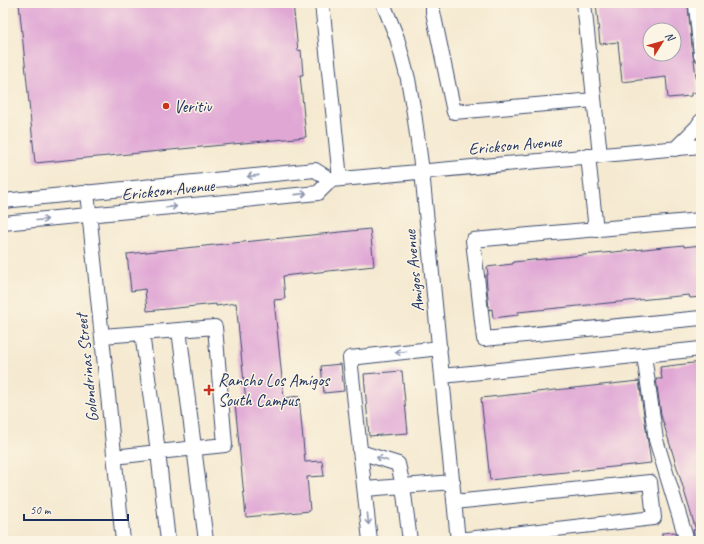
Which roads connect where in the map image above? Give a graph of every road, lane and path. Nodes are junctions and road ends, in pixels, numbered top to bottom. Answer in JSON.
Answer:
{"nodes":[{"id":1,"x":322,"y":3,"type":"edge"},
{"id":2,"x":383,"y":3,"type":"edge"},
{"id":3,"x":433,"y":3,"type":"edge"},
{"id":4,"x":584,"y":3,"type":"edge"},
{"id":5,"x":696,"y":6,"type":"dead end"},
{"id":6,"x":701,"y":55,"type":"edge"},
{"id":7,"x":594,"y":100,"type":"junction"},
{"id":8,"x":701,"y":121,"type":"edge"},
{"id":9,"x":701,"y":146,"type":"edge"},
{"id":10,"x":675,"y":148,"type":"junction"},
{"id":11,"x":594,"y":156,"type":"junction"},
{"id":12,"x":422,"y":171,"type":"junction"},
{"id":13,"x":336,"y":179,"type":"junction"},
{"id":14,"x":87,"y":192,"type":"junction"},
{"id":15,"x":3,"y":201,"type":"edge"},
{"id":16,"x":90,"y":216,"type":"junction"},
{"id":17,"x":701,"y":220,"type":"edge"},
{"id":18,"x":3,"y":223,"type":"edge"},
{"id":19,"x":596,"y":230,"type":"junction"},
{"id":20,"x":701,"y":318,"type":"edge"},
{"id":21,"x":179,"y":330,"type":"junction"},
{"id":22,"x":142,"y":333,"type":"junction"},
{"id":23,"x":102,"y":336,"type":"junction"},
{"id":24,"x":440,"y":348,"type":"junction"},
{"id":25,"x":701,"y":349,"type":"edge"},
{"id":26,"x":644,"y":355,"type":"junction"},
{"id":27,"x":442,"y":376,"type":"junction"},
{"id":28,"x":195,"y":448,"type":"junction"},
{"id":29,"x":158,"y":452,"type":"junction"},
{"id":30,"x":360,"y":452,"type":"junction"},
{"id":31,"x":114,"y":457,"type":"junction"},
{"id":32,"x":452,"y":482,"type":"junction"},
{"id":33,"x":403,"y":486,"type":"junction"},
{"id":34,"x":365,"y":489,"type":"junction"},
{"id":35,"x":673,"y":495,"type":"junction"},
{"id":36,"x":652,"y":498,"type":"junction"},
{"id":37,"x":454,"y":502,"type":"junction"},
{"id":38,"x":458,"y":540,"type":"edge"},
{"id":39,"x":123,"y":541,"type":"edge"},
{"id":40,"x":168,"y":541,"type":"edge"},
{"id":41,"x":206,"y":541,"type":"edge"},
{"id":42,"x":370,"y":541,"type":"edge"},
{"id":43,"x":410,"y":541,"type":"edge"},
{"id":44,"x":686,"y":541,"type":"edge"}],
"edges":[{"from":1,"to":13,"type":"street"},
{"from":2,"to":12,"type":"street","name":"Amigos Avenue"},
{"from":3,"to":7,"type":"street"},
{"from":4,"to":7,"type":"street"},
{"from":5,"to":6,"type":"street"},
{"from":7,"to":11,"type":"street"},
{"from":8,"to":10,"type":"street"},
{"from":9,"to":10,"type":"street","name":"Erickson Avenue"},
{"from":10,"to":11,"type":"street","name":"Erickson Avenue"},
{"from":11,"to":12,"type":"street","name":"Erickson Avenue"},
{"from":11,"to":19,"type":"street"},
{"from":12,"to":13,"type":"street","name":"Erickson Avenue"},
{"from":12,"to":24,"type":"street","name":"Amigos Avenue"},
{"from":13,"to":14,"type":"street","name":"Erickson Avenue","one_way":true},
{"from":16,"to":13,"type":"street","name":"Erickson Avenue","one_way":true},
{"from":14,"to":15,"type":"street","name":"Erickson Avenue"},
{"from":14,"to":16,"type":"street","name":"Golondrinas Street"},
{"from":18,"to":16,"type":"street","name":"Erickson Avenue","one_way":true},
{"from":16,"to":23,"type":"street","name":"Golondrinas Street"},
{"from":17,"to":19,"type":"street"},
{"from":19,"to":20,"type":"street"},
{"from":21,"to":22,"type":"street"},
{"from":21,"to":28,"type":"street"},
{"from":21,"to":28,"type":"street"},
{"from":22,"to":23,"type":"street"},
{"from":22,"to":29,"type":"street"},
{"from":23,"to":31,"type":"street","name":"Golondrinas Street"},
{"from":24,"to":27,"type":"street","name":"Amigos Avenue"},
{"from":24,"to":30,"type":"street","one_way":true},
{"from":25,"to":26,"type":"street"},
{"from":26,"to":27,"type":"street"},
{"from":26,"to":35,"type":"street"},
{"from":27,"to":32,"type":"street","name":"Amigos Avenue"},
{"from":28,"to":29,"type":"street"},
{"from":28,"to":41,"type":"street"},
{"from":29,"to":31,"type":"street"},
{"from":29,"to":40,"type":"street"},
{"from":33,"to":30,"type":"street","one_way":true},
{"from":30,"to":34,"type":"street"},
{"from":31,"to":39,"type":"street","name":"Golondrinas Street"},
{"from":32,"to":33,"type":"street"},
{"from":32,"to":37,"type":"street","name":"Amigos Avenue"},
{"from":33,"to":34,"type":"street"},
{"from":33,"to":43,"type":"street"},
{"from":34,"to":42,"type":"street","one_way":true},
{"from":35,"to":36,"type":"street"},
{"from":35,"to":44,"type":"street"},
{"from":36,"to":37,"type":"street"},
{"from":36,"to":38,"type":"street"},
{"from":37,"to":38,"type":"street","name":"Amigos Avenue"}]}
